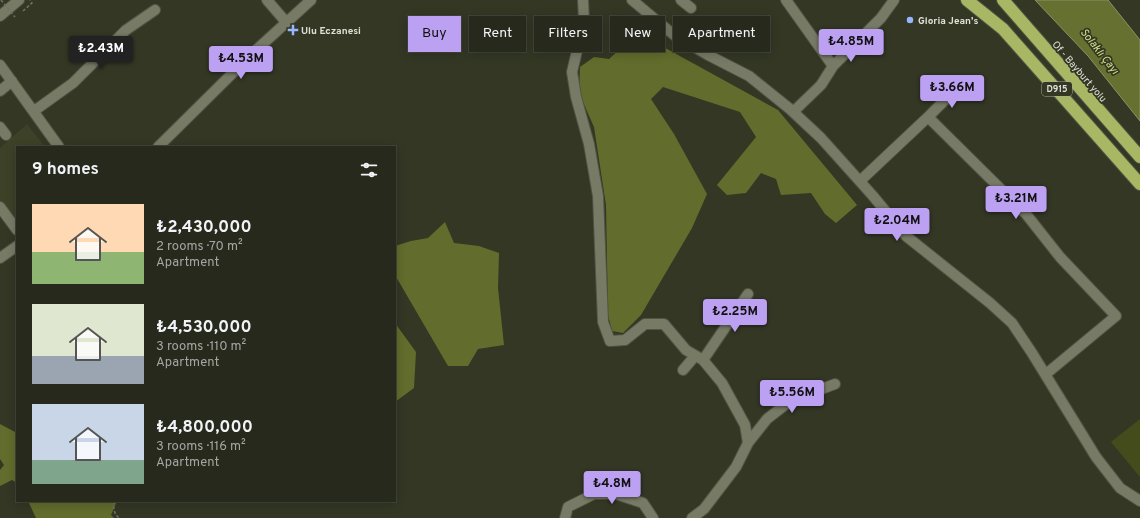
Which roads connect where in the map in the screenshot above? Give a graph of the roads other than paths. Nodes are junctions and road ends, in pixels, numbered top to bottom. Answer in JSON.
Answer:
{"nodes":[{"id":1,"x":19,"y":0,"type":"edge"},
{"id":2,"x":267,"y":0,"type":"edge"},
{"id":3,"x":311,"y":0,"type":"edge"},
{"id":4,"x":583,"y":0,"type":"edge"},
{"id":5,"x":632,"y":0,"type":"edge"},
{"id":6,"x":681,"y":0,"type":"edge"},
{"id":7,"x":786,"y":0,"type":"edge"},
{"id":8,"x":894,"y":0,"type":"edge"},
{"id":9,"x":967,"y":0,"type":"edge"},
{"id":10,"x":1003,"y":0,"type":"edge"},
{"id":11,"x":691,"y":8,"type":"dead end"},
{"id":12,"x":155,"y":10,"type":"dead end"},
{"id":13,"x":0,"y":16,"type":"edge"},
{"id":14,"x":286,"y":22,"type":"junction"},
{"id":15,"x":0,"y":65,"type":"edge"},
{"id":16,"x":832,"y":66,"type":"junction"},
{"id":17,"x":12,"y":81,"type":"junction"},
{"id":18,"x":960,"y":85,"type":"dead end"},
{"id":19,"x":0,"y":91,"type":"edge"},
{"id":20,"x":34,"y":111,"type":"junction"},
{"id":21,"x":793,"y":112,"type":"junction"},
{"id":22,"x":928,"y":117,"type":"junction"},
{"id":23,"x":58,"y":146,"type":"edge"},
{"id":24,"x":159,"y":146,"type":"edge"},
{"id":25,"x":1140,"y":158,"type":"edge"},
{"id":26,"x":860,"y":181,"type":"junction"},
{"id":27,"x":1140,"y":184,"type":"edge"},
{"id":28,"x":0,"y":207,"type":"edge"},
{"id":29,"x":16,"y":229,"type":"edge"},
{"id":30,"x":16,"y":247,"type":"edge"},
{"id":31,"x":0,"y":258,"type":"edge"},
{"id":32,"x":748,"y":294,"type":"dead end"},
{"id":33,"x":699,"y":358,"type":"junction"},
{"id":34,"x":683,"y":370,"type":"dead end"},
{"id":35,"x":1046,"y":374,"type":"junction"},
{"id":36,"x":834,"y":384,"type":"dead end"},
{"id":37,"x":748,"y":443,"type":"junction"},
{"id":38,"x":1140,"y":501,"type":"edge"},
{"id":39,"x":565,"y":518,"type":"edge"},
{"id":40,"x":654,"y":518,"type":"edge"},
{"id":41,"x":692,"y":518,"type":"edge"}],
"edges":[{"from":1,"to":13,"type":"street"},
{"from":2,"to":14,"type":"street"},
{"from":3,"to":14,"type":"street"},
{"from":4,"to":33,"type":"street"},
{"from":5,"to":21,"type":"street"},
{"from":6,"to":11,"type":"street"},
{"from":7,"to":16,"type":"street"},
{"from":8,"to":16,"type":"street"},
{"from":9,"to":27,"type":"highway","number":"D915"},
{"from":10,"to":25,"type":"highway","name":"Of - Bayburt yolu","number":"D915"},
{"from":12,"to":20,"type":"street"},
{"from":14,"to":24,"type":"street"},
{"from":15,"to":17,"type":"street"},
{"from":16,"to":21,"type":"street"},
{"from":17,"to":19,"type":"street"},
{"from":17,"to":20,"type":"street"},
{"from":18,"to":22,"type":"street"},
{"from":20,"to":23,"type":"street"},
{"from":21,"to":26,"type":"street"},
{"from":22,"to":26,"type":"street"},
{"from":22,"to":35,"type":"street"},
{"from":26,"to":35,"type":"street"},
{"from":28,"to":29,"type":"street"},
{"from":30,"to":31,"type":"street"},
{"from":32,"to":33,"type":"street"},
{"from":33,"to":34,"type":"street"},
{"from":33,"to":37,"type":"street"},
{"from":35,"to":38,"type":"street"},
{"from":36,"to":37,"type":"street"},
{"from":37,"to":41,"type":"street"},
{"from":39,"to":40,"type":"street"}]}
